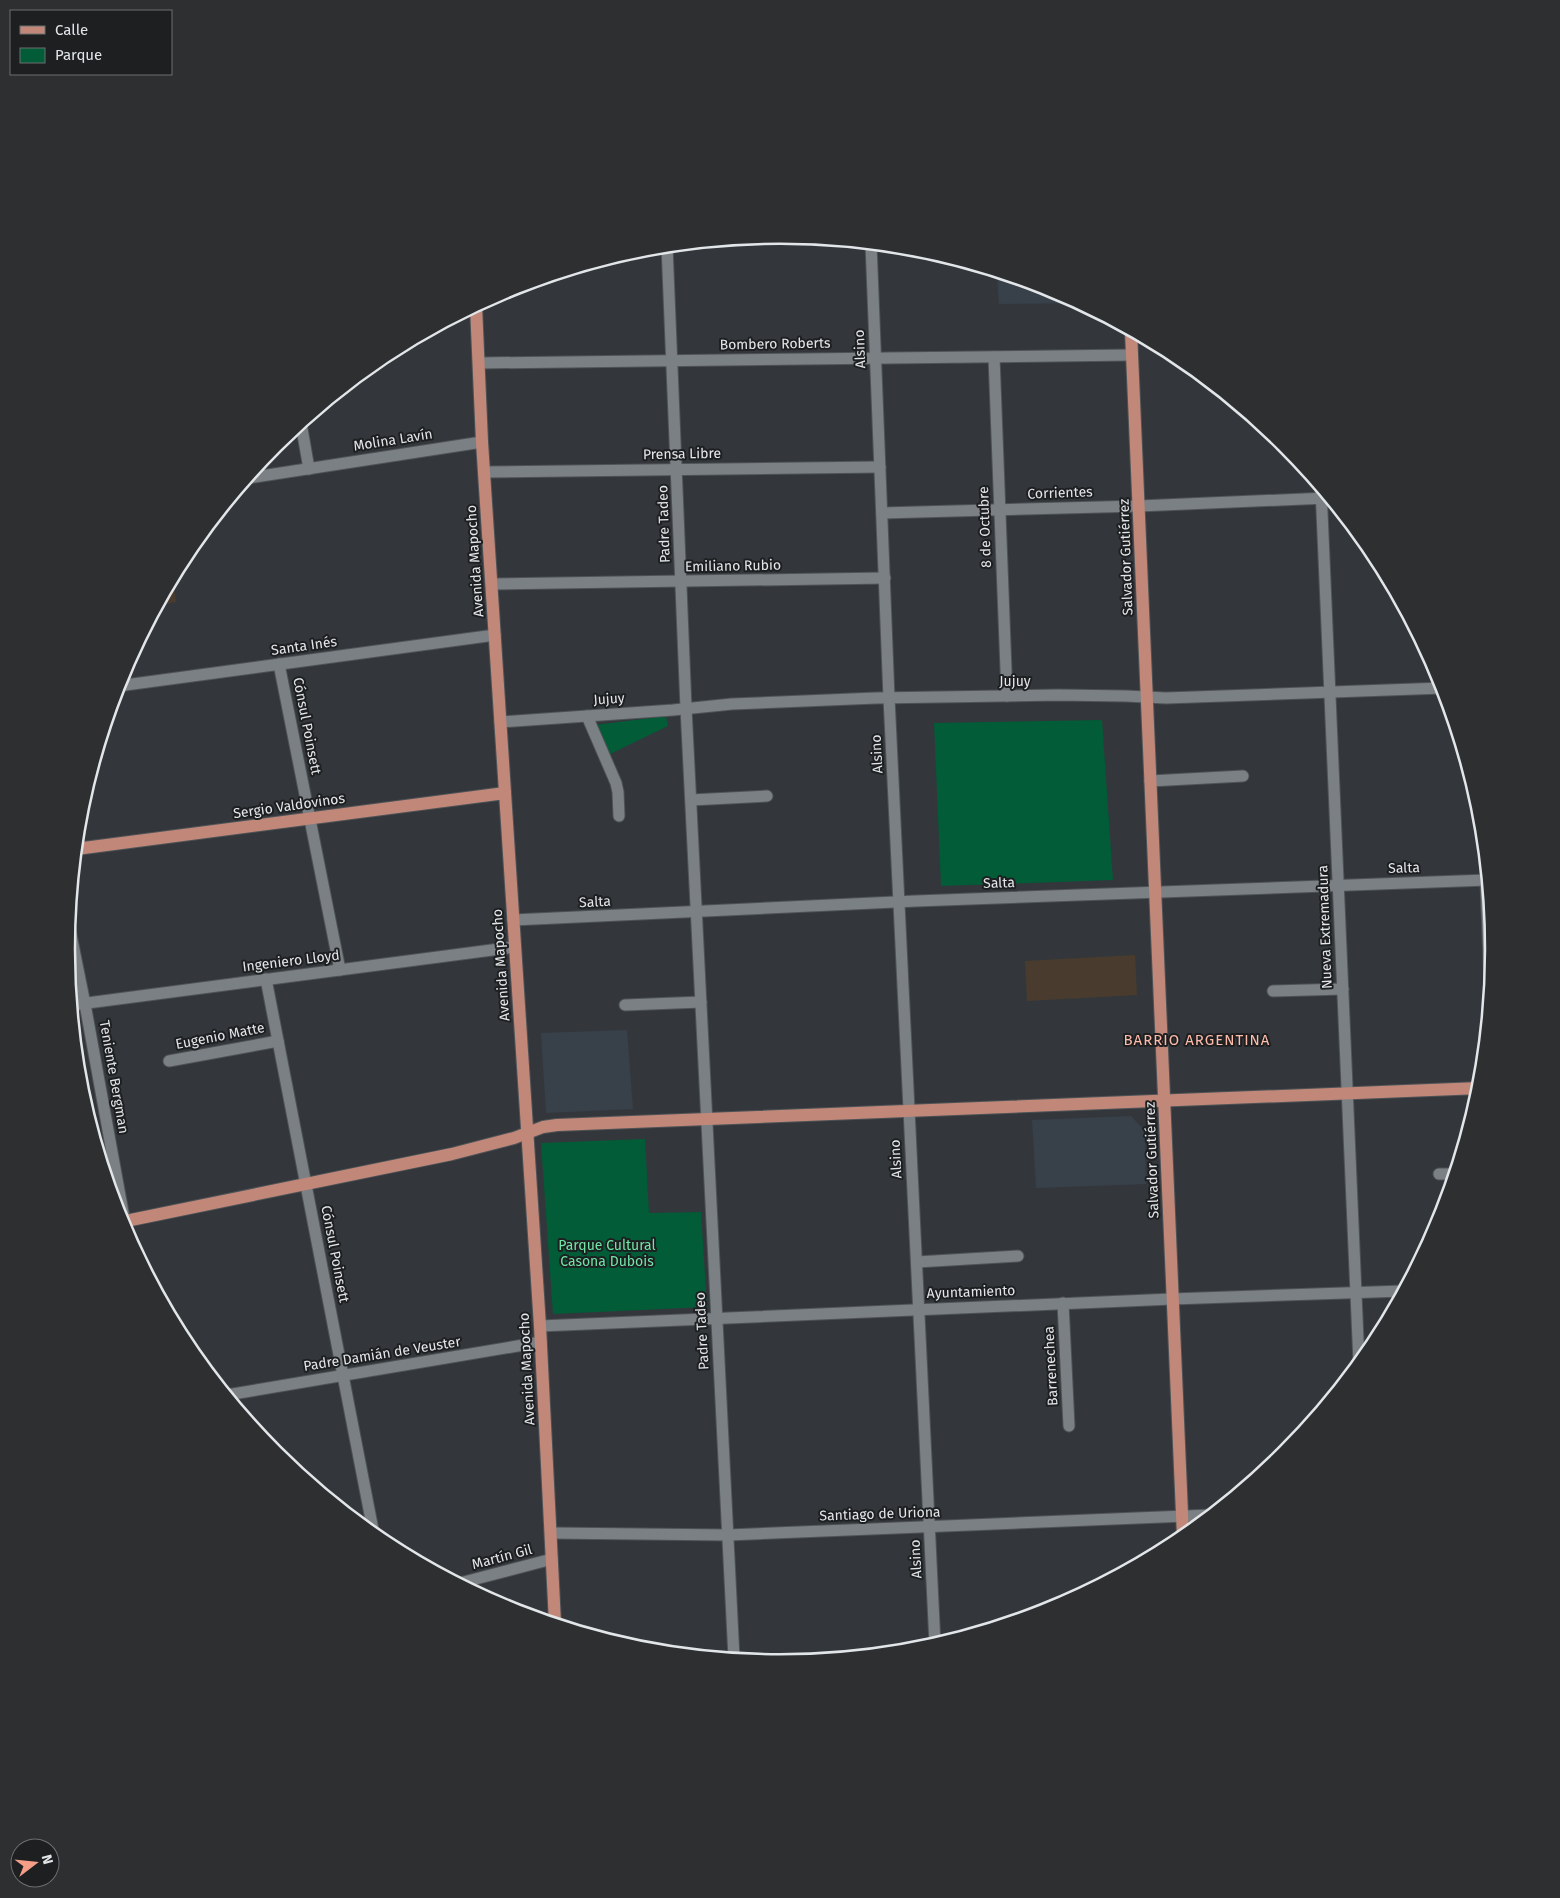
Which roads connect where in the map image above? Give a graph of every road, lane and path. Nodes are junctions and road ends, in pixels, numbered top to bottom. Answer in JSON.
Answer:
{"nodes":[{"id":1,"x":871,"y":250,"type":"edge"},
{"id":2,"x":668,"y":253,"type":"edge"},
{"id":3,"x":476,"y":313,"type":"edge"},
{"id":4,"x":1131,"y":338,"type":"edge"},
{"id":5,"x":1132,"y":355,"type":"junction"},
{"id":6,"x":994,"y":357,"type":"junction"},
{"id":7,"x":876,"y":358,"type":"junction"},
{"id":8,"x":672,"y":361,"type":"junction"},
{"id":9,"x":479,"y":363,"type":"junction"},
{"id":10,"x":303,"y":430,"type":"edge"},
{"id":11,"x":482,"y":442,"type":"junction"},
{"id":12,"x":880,"y":467,"type":"junction"},
{"id":13,"x":309,"y":469,"type":"junction"},
{"id":14,"x":676,"y":469,"type":"junction"},
{"id":15,"x":484,"y":472,"type":"junction"},
{"id":16,"x":257,"y":477,"type":"edge"},
{"id":17,"x":1319,"y":495,"type":"edge"},
{"id":18,"x":1324,"y":502,"type":"edge"},
{"id":19,"x":1139,"y":506,"type":"junction"},
{"id":20,"x":1000,"y":510,"type":"junction"},
{"id":21,"x":882,"y":513,"type":"junction"},
{"id":22,"x":885,"y":578,"type":"junction"},
{"id":23,"x":681,"y":582,"type":"junction"},
{"id":24,"x":492,"y":584,"type":"junction"},
{"id":25,"x":495,"y":635,"type":"junction"},
{"id":26,"x":279,"y":664,"type":"junction"},
{"id":27,"x":127,"y":685,"type":"edge"},
{"id":28,"x":1435,"y":688,"type":"edge"},
{"id":29,"x":1330,"y":692,"type":"junction"},
{"id":30,"x":1007,"y":696,"type":"junction"},
{"id":31,"x":1147,"y":697,"type":"junction"},
{"id":32,"x":889,"y":698,"type":"junction"},
{"id":33,"x":686,"y":708,"type":"junction"},
{"id":34,"x":587,"y":716,"type":"junction"},
{"id":35,"x":500,"y":722,"type":"junction"},
{"id":36,"x":1243,"y":776,"type":"dead end"},
{"id":37,"x":1150,"y":781,"type":"junction"},
{"id":38,"x":505,"y":793,"type":"junction"},
{"id":39,"x":767,"y":796,"type":"dead end"},
{"id":40,"x":691,"y":800,"type":"junction"},
{"id":41,"x":619,"y":816,"type":"dead end"},
{"id":42,"x":310,"y":818,"type":"junction"},
{"id":43,"x":83,"y":848,"type":"edge"},
{"id":44,"x":1481,"y":880,"type":"edge"},
{"id":45,"x":1338,"y":886,"type":"junction"},
{"id":46,"x":1155,"y":892,"type":"junction"},
{"id":47,"x":899,"y":902,"type":"junction"},
{"id":48,"x":696,"y":912,"type":"junction"},
{"id":49,"x":513,"y":920,"type":"junction"},
{"id":50,"x":515,"y":947,"type":"junction"},
{"id":51,"x":75,"y":956,"type":"edge"},
{"id":52,"x":340,"y":970,"type":"junction"},
{"id":53,"x":266,"y":980,"type":"junction"},
{"id":54,"x":1343,"y":989,"type":"junction"},
{"id":55,"x":1273,"y":990,"type":"dead end"},
{"id":56,"x":701,"y":1002,"type":"junction"},
{"id":57,"x":85,"y":1004,"type":"junction"},
{"id":58,"x":78,"y":1005,"type":"edge"},
{"id":59,"x":625,"y":1005,"type":"dead end"},
{"id":60,"x":278,"y":1041,"type":"junction"},
{"id":61,"x":168,"y":1061,"type":"dead end"},
{"id":62,"x":1471,"y":1088,"type":"edge"},
{"id":63,"x":1347,"y":1094,"type":"junction"},
{"id":64,"x":1164,"y":1101,"type":"junction"},
{"id":65,"x":909,"y":1111,"type":"junction"},
{"id":66,"x":706,"y":1119,"type":"junction"},
{"id":67,"x":527,"y":1134,"type":"junction"},
{"id":68,"x":1439,"y":1174,"type":"dead end"},
{"id":69,"x":1449,"y":1174,"type":"edge"},
{"id":70,"x":306,"y":1184,"type":"junction"},
{"id":71,"x":117,"y":1189,"type":"edge"},
{"id":72,"x":130,"y":1221,"type":"edge"},
{"id":73,"x":1018,"y":1256,"type":"dead end"},
{"id":74,"x":916,"y":1262,"type":"junction"},
{"id":75,"x":1397,"y":1291,"type":"edge"},
{"id":76,"x":1356,"y":1292,"type":"junction"},
{"id":77,"x":1172,"y":1299,"type":"junction"},
{"id":78,"x":1063,"y":1303,"type":"junction"},
{"id":79,"x":919,"y":1310,"type":"junction"},
{"id":80,"x":717,"y":1318,"type":"junction"},
{"id":81,"x":540,"y":1326,"type":"junction"},
{"id":82,"x":541,"y":1342,"type":"junction"},
{"id":83,"x":1359,"y":1351,"type":"edge"},
{"id":84,"x":343,"y":1376,"type":"junction"},
{"id":85,"x":234,"y":1394,"type":"edge"},
{"id":86,"x":1068,"y":1426,"type":"dead end"},
{"id":87,"x":1199,"y":1515,"type":"edge"},
{"id":88,"x":1182,"y":1516,"type":"junction"},
{"id":89,"x":372,"y":1523,"type":"edge"},
{"id":90,"x":929,"y":1527,"type":"junction"},
{"id":91,"x":1183,"y":1527,"type":"edge"},
{"id":92,"x":550,"y":1533,"type":"junction"},
{"id":93,"x":728,"y":1535,"type":"junction"},
{"id":94,"x":552,"y":1559,"type":"junction"},
{"id":95,"x":468,"y":1581,"type":"edge"},
{"id":96,"x":555,"y":1618,"type":"edge"},
{"id":97,"x":935,"y":1636,"type":"edge"},
{"id":98,"x":734,"y":1652,"type":"edge"}],
"edges":[{"from":1,"to":7,"type":"street","name":"Alsino"},
{"from":2,"to":8,"type":"street","name":"Padre Tadeo"},
{"from":3,"to":9,"type":"main road","name":"Avenida Mapocho"},
{"from":4,"to":5,"type":"main road","name":"Salvador Gutiérrez"},
{"from":5,"to":6,"type":"street","name":"Bombero Roberts"},
{"from":5,"to":19,"type":"main road","name":"Salvador Gutiérrez"},
{"from":6,"to":7,"type":"street","name":"Bombero Roberts"},
{"from":6,"to":20,"type":"street","name":"8 de Octubre"},
{"from":7,"to":8,"type":"street","name":"Bombero Roberts"},
{"from":7,"to":12,"type":"street","name":"Alsino"},
{"from":8,"to":9,"type":"street","name":"Bombero Roberts"},
{"from":8,"to":14,"type":"street","name":"Padre Tadeo"},
{"from":9,"to":11,"type":"main road","name":"Avenida Mapocho"},
{"from":10,"to":13,"type":"street"},
{"from":11,"to":13,"type":"street","name":"Molina Lavín"},
{"from":11,"to":15,"type":"main road","name":"Avenida Mapocho"},
{"from":12,"to":14,"type":"street","name":"Prensa Libre"},
{"from":12,"to":21,"type":"street","name":"Alsino"},
{"from":13,"to":16,"type":"street","name":"Molina Lavín"},
{"from":14,"to":15,"type":"street","name":"Prensa Libre"},
{"from":14,"to":23,"type":"street","name":"Padre Tadeo"},
{"from":15,"to":24,"type":"main road","name":"Avenida Mapocho"},
{"from":17,"to":19,"type":"street","name":"Corrientes"},
{"from":18,"to":29,"type":"street","name":"Nueva Extremadura"},
{"from":19,"to":20,"type":"street","name":"Corrientes"},
{"from":19,"to":31,"type":"main road","name":"Salvador Gutiérrez"},
{"from":20,"to":21,"type":"street","name":"Corrientes"},
{"from":20,"to":30,"type":"street","name":"8 de Octubre"},
{"from":21,"to":22,"type":"street","name":"Alsino"},
{"from":22,"to":23,"type":"street","name":"Emiliano Rubio"},
{"from":22,"to":32,"type":"street","name":"Alsino"},
{"from":23,"to":24,"type":"street","name":"Emiliano Rubio"},
{"from":23,"to":33,"type":"street","name":"Padre Tadeo"},
{"from":24,"to":25,"type":"main road","name":"Avenida Mapocho"},
{"from":25,"to":26,"type":"street","name":"Santa Inés"},
{"from":25,"to":35,"type":"main road","name":"Avenida Mapocho"},
{"from":26,"to":27,"type":"street","name":"Santa Inés"},
{"from":26,"to":42,"type":"street","name":"Cónsul Poinsett"},
{"from":28,"to":29,"type":"street","name":"Jujuy"},
{"from":29,"to":31,"type":"street","name":"Jujuy"},
{"from":29,"to":45,"type":"street","name":"Nueva Extremadura"},
{"from":30,"to":31,"type":"street","name":"Jujuy"},
{"from":30,"to":32,"type":"street","name":"Jujuy"},
{"from":31,"to":37,"type":"main road","name":"Salvador Gutiérrez"},
{"from":32,"to":33,"type":"street","name":"Jujuy"},
{"from":32,"to":47,"type":"street","name":"Alsino"},
{"from":33,"to":34,"type":"street","name":"Jujuy"},
{"from":33,"to":40,"type":"street","name":"Padre Tadeo"},
{"from":34,"to":35,"type":"street","name":"Jujuy"},
{"from":34,"to":41,"type":"street","name":"Jujuy"},
{"from":35,"to":38,"type":"main road","name":"Avenida Mapocho"},
{"from":36,"to":37,"type":"street"},
{"from":37,"to":46,"type":"main road","name":"Salvador Gutiérrez"},
{"from":38,"to":42,"type":"main road","name":"Sergio Valdovinos"},
{"from":38,"to":49,"type":"main road","name":"Avenida Mapocho"},
{"from":39,"to":40,"type":"street"},
{"from":40,"to":48,"type":"street","name":"Padre Tadeo"},
{"from":42,"to":43,"type":"main road","name":"Sergio Valdovinos"},
{"from":42,"to":52,"type":"street","name":"Cónsul Poinsett"},
{"from":44,"to":45,"type":"street","name":"Salta"},
{"from":45,"to":46,"type":"street","name":"Salta"},
{"from":45,"to":54,"type":"street","name":"Nueva Extremadura"},
{"from":46,"to":47,"type":"street","name":"Salta"},
{"from":46,"to":64,"type":"main road","name":"Salvador Gutiérrez"},
{"from":47,"to":48,"type":"street","name":"Salta"},
{"from":47,"to":65,"type":"street","name":"Alsino"},
{"from":48,"to":49,"type":"street","name":"Salta"},
{"from":48,"to":56,"type":"street","name":"Padre Tadeo"},
{"from":49,"to":50,"type":"main road","name":"Avenida Mapocho"},
{"from":50,"to":52,"type":"street","name":"Ingeniero Lloyd"},
{"from":50,"to":67,"type":"main road","name":"Avenida Mapocho"},
{"from":51,"to":57,"type":"street","name":"Teniente Bergman"},
{"from":52,"to":53,"type":"street","name":"Ingeniero Lloyd"},
{"from":53,"to":57,"type":"street","name":"Ingeniero Lloyd"},
{"from":53,"to":60,"type":"street","name":"Cónsul Poinsett"},
{"from":54,"to":55,"type":"street"},
{"from":54,"to":63,"type":"street","name":"Nueva Extremadura"},
{"from":56,"to":59,"type":"street"},
{"from":56,"to":66,"type":"street","name":"Padre Tadeo"},
{"from":57,"to":58,"type":"street","name":"Ingeniero Lloyd"},
{"from":57,"to":71,"type":"street","name":"Teniente Bergman"},
{"from":60,"to":61,"type":"street","name":"Eugenio Matte"},
{"from":60,"to":70,"type":"street","name":"Cónsul Poinsett"},
{"from":62,"to":63,"type":"main road"},
{"from":63,"to":64,"type":"main road"},
{"from":63,"to":76,"type":"street","name":"Nueva Extremadura"},
{"from":64,"to":65,"type":"main road"},
{"from":64,"to":77,"type":"main road","name":"Salvador Gutiérrez"},
{"from":65,"to":66,"type":"main road"},
{"from":65,"to":74,"type":"street","name":"Alsino"},
{"from":66,"to":67,"type":"main road"},
{"from":66,"to":80,"type":"street","name":"Padre Tadeo"},
{"from":67,"to":70,"type":"main road"},
{"from":67,"to":81,"type":"main road","name":"Avenida Mapocho"},
{"from":68,"to":69,"type":"street"},
{"from":70,"to":72,"type":"main road"},
{"from":70,"to":84,"type":"street","name":"Cónsul Poinsett"},
{"from":73,"to":74,"type":"street"},
{"from":74,"to":79,"type":"street","name":"Alsino"},
{"from":75,"to":76,"type":"street","name":"Ayuntamiento"},
{"from":76,"to":77,"type":"street","name":"Ayuntamiento"},
{"from":76,"to":83,"type":"street","name":"Nueva Extremadura"},
{"from":77,"to":78,"type":"street","name":"Ayuntamiento"},
{"from":77,"to":88,"type":"main road","name":"Salvador Gutiérrez"},
{"from":78,"to":79,"type":"street","name":"Ayuntamiento"},
{"from":78,"to":86,"type":"street","name":"Barrenechea"},
{"from":79,"to":80,"type":"street","name":"Ayuntamiento"},
{"from":79,"to":90,"type":"street","name":"Alsino"},
{"from":80,"to":81,"type":"street","name":"Ayuntamiento"},
{"from":80,"to":93,"type":"street","name":"Padre Tadeo"},
{"from":81,"to":82,"type":"main road","name":"Avenida Mapocho"},
{"from":82,"to":84,"type":"street","name":"Padre Damián de Veuster"},
{"from":82,"to":92,"type":"main road","name":"Avenida Mapocho"},
{"from":84,"to":85,"type":"street","name":"Padre Damián de Veuster"},
{"from":84,"to":89,"type":"street","name":"Cónsul Poinsett"},
{"from":87,"to":88,"type":"street","name":"Santiago de Uriona"},
{"from":88,"to":90,"type":"street","name":"Santiago de Uriona"},
{"from":88,"to":91,"type":"main road","name":"Salvador Gutiérrez"},
{"from":90,"to":93,"type":"street","name":"Santiago de Uriona"},
{"from":90,"to":97,"type":"street","name":"Alsino"},
{"from":92,"to":93,"type":"street","name":"Santiago de Uriona"},
{"from":92,"to":94,"type":"main road","name":"Avenida Mapocho"},
{"from":93,"to":98,"type":"street","name":"Padre Tadeo"},
{"from":94,"to":95,"type":"street","name":"Martín Gil"},
{"from":94,"to":96,"type":"main road","name":"Avenida Mapocho"}]}
